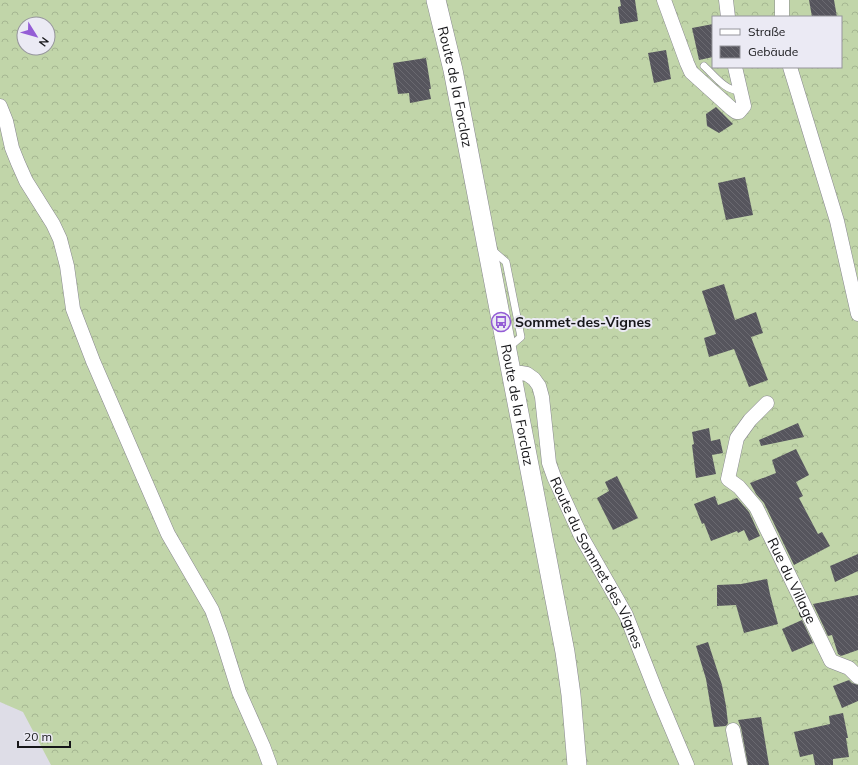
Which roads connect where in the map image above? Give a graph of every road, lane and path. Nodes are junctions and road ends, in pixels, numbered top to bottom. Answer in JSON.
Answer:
{"nodes":[{"id":1,"x":436,"y":0,"type":"edge"},
{"id":2,"x":664,"y":0,"type":"edge"},
{"id":3,"x":726,"y":0,"type":"edge"},
{"id":4,"x":782,"y":0,"type":"edge"},
{"id":5,"x":728,"y":16,"type":"edge"},
{"id":6,"x":782,"y":16,"type":"edge"},
{"id":7,"x":704,"y":66,"type":"dead end"},
{"id":8,"x":735,"y":68,"type":"edge"},
{"id":9,"x":790,"y":68,"type":"edge"},
{"id":10,"x":739,"y":90,"type":"junction"},
{"id":11,"x":0,"y":106,"type":"edge"},
{"id":12,"x":858,"y":314,"type":"edge"},
{"id":13,"x":511,"y":374,"type":"junction"},
{"id":14,"x":767,"y":403,"type":"dead end"},
{"id":15,"x":858,"y":677,"type":"edge"},
{"id":16,"x":733,"y":730,"type":"dead end"},
{"id":17,"x":270,"y":765,"type":"edge"},
{"id":18,"x":577,"y":765,"type":"edge"},
{"id":19,"x":687,"y":765,"type":"edge"},
{"id":20,"x":740,"y":765,"type":"edge"}],
"edges":[{"from":1,"to":13,"type":"main road","name":"Route de la Forclaz"},
{"from":2,"to":10,"type":"street"},
{"from":3,"to":5,"type":"street"},
{"from":4,"to":6,"type":"street"},
{"from":7,"to":10,"type":"lane"},
{"from":8,"to":10,"type":"street"},
{"from":9,"to":12,"type":"street"},
{"from":11,"to":17,"type":"street"},
{"from":13,"to":18,"type":"main road","name":"Route de la Forclaz"},
{"from":13,"to":19,"type":"street","name":"Route du Sommet des Vignes"},
{"from":14,"to":15,"type":"street","name":"Rue du Village"},
{"from":16,"to":20,"type":"street"}]}
